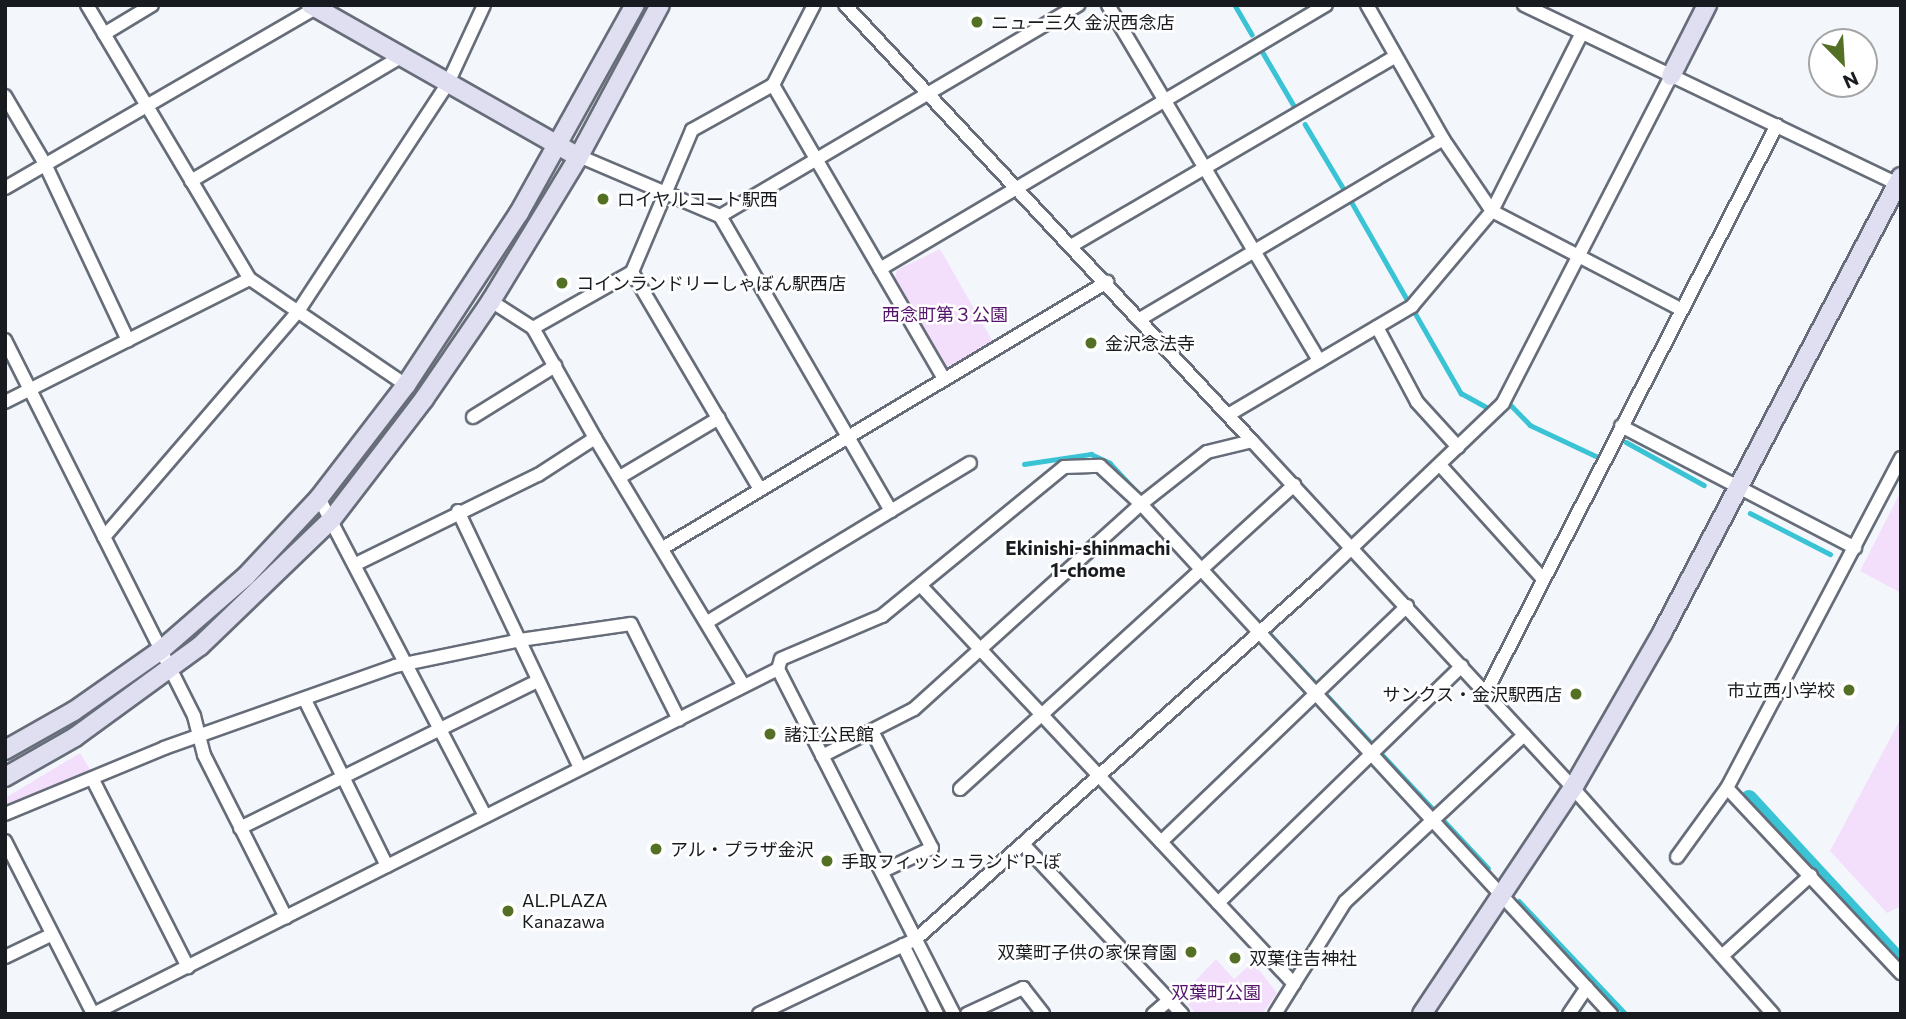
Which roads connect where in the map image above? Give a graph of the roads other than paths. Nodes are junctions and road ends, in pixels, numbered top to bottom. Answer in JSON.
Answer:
{"nodes":[{"id":1,"x":87,"y":5,"type":"edge"},
{"id":2,"x":152,"y":5,"type":"edge"},
{"id":3,"x":635,"y":5,"type":"edge"},
{"id":4,"x":660,"y":5,"type":"edge"},
{"id":5,"x":814,"y":5,"type":"edge"},
{"id":6,"x":845,"y":5,"type":"edge"},
{"id":7,"x":1078,"y":5,"type":"edge"},
{"id":8,"x":1108,"y":5,"type":"edge"},
{"id":9,"x":1325,"y":5,"type":"edge"},
{"id":10,"x":1367,"y":5,"type":"edge"},
{"id":11,"x":1524,"y":5,"type":"edge"},
{"id":12,"x":1707,"y":5,"type":"edge"},
{"id":13,"x":313,"y":7,"type":"edge"},
{"id":14,"x":479,"y":7,"type":"edge"},
{"id":15,"x":1582,"y":33,"type":"junction"},
{"id":16,"x":104,"y":34,"type":"junction"},
{"id":17,"x":402,"y":56,"type":"junction"},
{"id":18,"x":1396,"y":56,"type":"junction"},
{"id":19,"x":1671,"y":76,"type":"junction"},
{"id":20,"x":448,"y":83,"type":"junction"},
{"id":21,"x":773,"y":85,"type":"junction"},
{"id":22,"x":929,"y":94,"type":"junction"},
{"id":23,"x":5,"y":96,"type":"edge"},
{"id":24,"x":1164,"y":101,"type":"junction"},
{"id":25,"x":145,"y":106,"type":"junction"},
{"id":26,"x":1777,"y":125,"type":"junction"},
{"id":27,"x":1443,"y":139,"type":"junction"},
{"id":28,"x":559,"y":146,"type":"junction"},
{"id":29,"x":579,"y":156,"type":"junction"},
{"id":30,"x":818,"y":161,"type":"junction"},
{"id":31,"x":45,"y":164,"type":"junction"},
{"id":32,"x":1205,"y":168,"type":"junction"},
{"id":33,"x":1899,"y":180,"type":"edge"},
{"id":34,"x":191,"y":181,"type":"junction"},
{"id":35,"x":5,"y":188,"type":"edge"},
{"id":36,"x":1016,"y":188,"type":"junction"},
{"id":37,"x":665,"y":194,"type":"junction"},
{"id":38,"x":1492,"y":211,"type":"junction"},
{"id":39,"x":720,"y":216,"type":"junction"},
{"id":40,"x":1071,"y":246,"type":"junction"},
{"id":41,"x":1254,"y":251,"type":"junction"},
{"id":42,"x":1578,"y":256,"type":"junction"},
{"id":43,"x":880,"y":269,"type":"junction"},
{"id":44,"x":632,"y":272,"type":"junction"},
{"id":45,"x":250,"y":279,"type":"junction"},
{"id":46,"x":1107,"y":282,"type":"junction"},
{"id":47,"x":491,"y":301,"type":"junction"},
{"id":48,"x":1680,"y":309,"type":"junction"},
{"id":49,"x":297,"y":313,"type":"junction"},
{"id":50,"x":1140,"y":318,"type":"junction"},
{"id":51,"x":1377,"y":327,"type":"junction"},
{"id":52,"x":533,"y":328,"type":"junction"},
{"id":53,"x":5,"y":340,"type":"edge"},
{"id":54,"x":128,"y":340,"type":"junction"},
{"id":55,"x":1319,"y":361,"type":"junction"},
{"id":56,"x":555,"y":366,"type":"junction"},
{"id":57,"x":944,"y":379,"type":"junction"},
{"id":58,"x":406,"y":386,"type":"junction"},
{"id":59,"x":30,"y":389,"type":"junction"},
{"id":60,"x":5,"y":402,"type":"edge"},
{"id":61,"x":1228,"y":415,"type":"junction"},
{"id":62,"x":473,"y":417,"type":"dead end"},
{"id":63,"x":719,"y":418,"type":"junction"},
{"id":64,"x":1621,"y":426,"type":"junction"},
{"id":65,"x":849,"y":435,"type":"junction"},
{"id":66,"x":596,"y":438,"type":"junction"},
{"id":67,"x":1252,"y":441,"type":"junction"},
{"id":68,"x":1458,"y":447,"type":"junction"},
{"id":69,"x":1901,"y":458,"type":"edge"},
{"id":70,"x":970,"y":463,"type":"dead end"},
{"id":71,"x":1440,"y":465,"type":"junction"},
{"id":72,"x":620,"y":477,"type":"junction"},
{"id":73,"x":1294,"y":485,"type":"junction"},
{"id":74,"x":760,"y":489,"type":"junction"},
{"id":75,"x":1742,"y":489,"type":"junction"},
{"id":76,"x":318,"y":498,"type":"junction"},
{"id":77,"x":1146,"y":501,"type":"junction"},
{"id":78,"x":458,"y":511,"type":"junction"},
{"id":79,"x":891,"y":511,"type":"junction"},
{"id":80,"x":332,"y":519,"type":"junction"},
{"id":81,"x":104,"y":537,"type":"junction"},
{"id":82,"x":1353,"y":547,"type":"junction"},
{"id":83,"x":663,"y":548,"type":"junction"},
{"id":84,"x":1855,"y":548,"type":"junction"},
{"id":85,"x":356,"y":564,"type":"junction"},
{"id":86,"x":1203,"y":565,"type":"junction"},
{"id":87,"x":1542,"y":578,"type":"junction"},
{"id":88,"x":922,"y":587,"type":"junction"},
{"id":89,"x":1408,"y":606,"type":"junction"},
{"id":90,"x":709,"y":621,"type":"junction"},
{"id":91,"x":1262,"y":629,"type":"junction"},
{"id":92,"x":520,"y":640,"type":"junction"},
{"id":93,"x":980,"y":649,"type":"junction"},
{"id":94,"x":161,"y":650,"type":"junction"},
{"id":95,"x":408,"y":664,"type":"junction"},
{"id":96,"x":1462,"y":666,"type":"junction"},
{"id":97,"x":778,"y":669,"type":"junction"},
{"id":98,"x":171,"y":670,"type":"junction"},
{"id":99,"x":537,"y":681,"type":"junction"},
{"id":100,"x":744,"y":686,"type":"junction"},
{"id":101,"x":1318,"y":689,"type":"junction"},
{"id":102,"x":1486,"y":692,"type":"junction"},
{"id":103,"x":305,"y":700,"type":"junction"},
{"id":104,"x":1041,"y":715,"type":"junction"},
{"id":105,"x":679,"y":720,"type":"junction"},
{"id":106,"x":441,"y":728,"type":"junction"},
{"id":107,"x":872,"y":730,"type":"junction"},
{"id":108,"x":1524,"y":735,"type":"junction"},
{"id":109,"x":198,"y":738,"type":"junction"},
{"id":110,"x":1373,"y":749,"type":"junction"},
{"id":111,"x":5,"y":750,"type":"edge"},
{"id":112,"x":822,"y":756,"type":"junction"},
{"id":113,"x":580,"y":768,"type":"junction"},
{"id":114,"x":342,"y":776,"type":"junction"},
{"id":115,"x":1099,"y":776,"type":"junction"},
{"id":116,"x":5,"y":777,"type":"edge"},
{"id":117,"x":93,"y":780,"type":"junction"},
{"id":118,"x":1573,"y":788,"type":"junction"},
{"id":119,"x":1727,"y":788,"type":"junction"},
{"id":120,"x":960,"y":789,"type":"dead end"},
{"id":121,"x":5,"y":814,"type":"edge"},
{"id":122,"x":485,"y":816,"type":"junction"},
{"id":123,"x":1434,"y":816,"type":"junction"},
{"id":124,"x":240,"y":828,"type":"junction"},
{"id":125,"x":5,"y":841,"type":"edge"},
{"id":126,"x":1161,"y":842,"type":"junction"},
{"id":127,"x":1023,"y":844,"type":"junction"},
{"id":128,"x":1677,"y":857,"type":"dead end"},
{"id":129,"x":10,"y":863,"type":"edge"},
{"id":130,"x":387,"y":866,"type":"junction"},
{"id":131,"x":883,"y":871,"type":"junction"},
{"id":132,"x":1811,"y":875,"type":"junction"},
{"id":133,"x":1501,"y":895,"type":"junction"},
{"id":134,"x":1218,"y":902,"type":"junction"},
{"id":135,"x":286,"y":917,"type":"junction"},
{"id":136,"x":51,"y":935,"type":"junction"},
{"id":137,"x":916,"y":939,"type":"junction"},
{"id":138,"x":903,"y":945,"type":"junction"},
{"id":139,"x":1722,"y":956,"type":"junction"},
{"id":140,"x":5,"y":957,"type":"edge"},
{"id":141,"x":188,"y":967,"type":"junction"},
{"id":142,"x":1901,"y":973,"type":"edge"},
{"id":143,"x":1294,"y":984,"type":"junction"},
{"id":144,"x":1587,"y":987,"type":"junction"},
{"id":145,"x":1169,"y":1000,"type":"junction"},
{"id":146,"x":760,"y":1014,"type":"edge"},
{"id":147,"x":937,"y":1014,"type":"edge"},
{"id":148,"x":954,"y":1014,"type":"edge"},
{"id":149,"x":967,"y":1014,"type":"edge"},
{"id":150,"x":1043,"y":1014,"type":"edge"},
{"id":151,"x":1153,"y":1014,"type":"edge"},
{"id":152,"x":1182,"y":1014,"type":"edge"},
{"id":153,"x":1275,"y":1014,"type":"edge"},
{"id":154,"x":1422,"y":1014,"type":"edge"},
{"id":155,"x":1569,"y":1014,"type":"edge"},
{"id":156,"x":1611,"y":1014,"type":"edge"},
{"id":157,"x":1773,"y":1014,"type":"edge"}],
"edges":[{"from":1,"to":16,"type":"street"},
{"from":2,"to":16,"type":"street"},
{"from":3,"to":28,"type":"street"},
{"from":4,"to":29,"type":"street"},
{"from":5,"to":21,"type":"street"},
{"from":6,"to":22,"type":"street"},
{"from":7,"to":22,"type":"street"},
{"from":8,"to":24,"type":"street"},
{"from":9,"to":24,"type":"street"},
{"from":10,"to":18,"type":"street"},
{"from":11,"to":15,"type":"street"},
{"from":12,"to":19,"type":"street"},
{"from":13,"to":17,"type":"street"},
{"from":13,"to":25,"type":"street"},
{"from":14,"to":20,"type":"street"},
{"from":15,"to":19,"type":"street"},
{"from":15,"to":38,"type":"street"},
{"from":16,"to":25,"type":"street"},
{"from":17,"to":20,"type":"street"},
{"from":17,"to":34,"type":"street"},
{"from":18,"to":27,"type":"street"},
{"from":18,"to":32,"type":"street"},
{"from":19,"to":26,"type":"street"},
{"from":19,"to":42,"type":"street"},
{"from":20,"to":28,"type":"street"},
{"from":20,"to":49,"type":"street"},
{"from":21,"to":30,"type":"street"},
{"from":21,"to":37,"type":"street"},
{"from":22,"to":30,"type":"street"},
{"from":22,"to":36,"type":"street"},
{"from":23,"to":31,"type":"street"},
{"from":24,"to":32,"type":"street"},
{"from":24,"to":36,"type":"street"},
{"from":25,"to":31,"type":"street"},
{"from":25,"to":34,"type":"street"},
{"from":26,"to":33,"type":"street"},
{"from":26,"to":48,"type":"street"},
{"from":27,"to":38,"type":"street"},
{"from":27,"to":41,"type":"street"},
{"from":28,"to":29,"type":"street"},
{"from":28,"to":58,"type":"street"},
{"from":29,"to":37,"type":"street"},
{"from":29,"to":47,"type":"street"},
{"from":30,"to":39,"type":"street"},
{"from":30,"to":43,"type":"street"},
{"from":31,"to":35,"type":"street"},
{"from":31,"to":54,"type":"street"},
{"from":32,"to":40,"type":"street"},
{"from":32,"to":41,"type":"street"},
{"from":33,"to":75,"type":"street"},
{"from":34,"to":45,"type":"street"},
{"from":36,"to":40,"type":"street"},
{"from":36,"to":43,"type":"street"},
{"from":37,"to":39,"type":"street"},
{"from":37,"to":44,"type":"street"},
{"from":38,"to":42,"type":"street"},
{"from":38,"to":51,"type":"street"},
{"from":39,"to":65,"type":"street"},
{"from":40,"to":46,"type":"street"},
{"from":41,"to":50,"type":"street"},
{"from":41,"to":55,"type":"street"},
{"from":42,"to":48,"type":"street"},
{"from":42,"to":68,"type":"street"},
{"from":43,"to":57,"type":"street"},
{"from":44,"to":52,"type":"street"},
{"from":44,"to":63,"type":"street"},
{"from":45,"to":49,"type":"street"},
{"from":45,"to":54,"type":"street"},
{"from":46,"to":50,"type":"street"},
{"from":46,"to":57,"type":"street"},
{"from":47,"to":52,"type":"street"},
{"from":47,"to":80,"type":"street"},
{"from":48,"to":64,"type":"street"},
{"from":49,"to":58,"type":"street"},
{"from":49,"to":81,"type":"street"},
{"from":50,"to":61,"type":"street"},
{"from":51,"to":55,"type":"street"},
{"from":51,"to":68,"type":"street"},
{"from":52,"to":56,"type":"street"},
{"from":53,"to":59,"type":"street"},
{"from":54,"to":59,"type":"street"},
{"from":55,"to":61,"type":"street"},
{"from":56,"to":62,"type":"street"},
{"from":56,"to":66,"type":"street"},
{"from":57,"to":65,"type":"street"},
{"from":58,"to":76,"type":"street"},
{"from":59,"to":60,"type":"street"},
{"from":59,"to":81,"type":"street"},
{"from":61,"to":67,"type":"street"},
{"from":63,"to":72,"type":"street"},
{"from":63,"to":74,"type":"street"},
{"from":64,"to":75,"type":"street"},
{"from":64,"to":87,"type":"street"},
{"from":65,"to":74,"type":"street"},
{"from":65,"to":79,"type":"street"},
{"from":66,"to":72,"type":"street"},
{"from":66,"to":78,"type":"street"},
{"from":67,"to":73,"type":"street"},
{"from":67,"to":77,"type":"street"},
{"from":68,"to":71,"type":"street"},
{"from":69,"to":84,"type":"street"},
{"from":70,"to":79,"type":"street"},
{"from":71,"to":82,"type":"street"},
{"from":71,"to":87,"type":"street"},
{"from":72,"to":83,"type":"street"},
{"from":73,"to":82,"type":"street"},
{"from":73,"to":86,"type":"street"},
{"from":74,"to":83,"type":"street"},
{"from":75,"to":84,"type":"street"},
{"from":75,"to":118,"type":"street"},
{"from":76,"to":80,"type":"street"},
{"from":76,"to":94,"type":"street"},
{"from":77,"to":86,"type":"street"},
{"from":77,"to":88,"type":"street"},
{"from":77,"to":93,"type":"street"},
{"from":78,"to":85,"type":"street"},
{"from":78,"to":92,"type":"street"},
{"from":79,"to":90,"type":"street"},
{"from":80,"to":85,"type":"street"},
{"from":80,"to":98,"type":"street"},
{"from":81,"to":94,"type":"street"},
{"from":82,"to":89,"type":"street"},
{"from":82,"to":91,"type":"street"},
{"from":83,"to":90,"type":"street"},
{"from":84,"to":119,"type":"street"},
{"from":85,"to":95,"type":"street"},
{"from":86,"to":91,"type":"street"},
{"from":86,"to":104,"type":"street"},
{"from":87,"to":102,"type":"street"},
{"from":88,"to":93,"type":"street"},
{"from":88,"to":97,"type":"street"},
{"from":89,"to":96,"type":"street"},
{"from":89,"to":101,"type":"street"},
{"from":90,"to":100,"type":"street"},
{"from":91,"to":101,"type":"street"},
{"from":91,"to":115,"type":"street"},
{"from":92,"to":95,"type":"street"},
{"from":92,"to":99,"type":"street"},
{"from":92,"to":105,"type":"street"},
{"from":93,"to":104,"type":"street"},
{"from":93,"to":107,"type":"street"},
{"from":94,"to":98,"type":"street"},
{"from":94,"to":111,"type":"street"},
{"from":95,"to":103,"type":"street"},
{"from":95,"to":106,"type":"street"},
{"from":96,"to":102,"type":"street"},
{"from":96,"to":110,"type":"street"},
{"from":97,"to":100,"type":"street"},
{"from":97,"to":112,"type":"street"},
{"from":98,"to":109,"type":"street"},
{"from":98,"to":116,"type":"street"},
{"from":99,"to":106,"type":"street"},
{"from":99,"to":113,"type":"street"},
{"from":100,"to":105,"type":"street"},
{"from":101,"to":110,"type":"street"},
{"from":101,"to":126,"type":"street"},
{"from":102,"to":108,"type":"street"},
{"from":103,"to":109,"type":"street"},
{"from":103,"to":114,"type":"street"},
{"from":104,"to":115,"type":"street"},
{"from":104,"to":120,"type":"street"},
{"from":105,"to":113,"type":"street"},
{"from":106,"to":114,"type":"street"},
{"from":106,"to":122,"type":"street"},
{"from":107,"to":112,"type":"street"},
{"from":107,"to":131,"type":"street"},
{"from":108,"to":118,"type":"street"},
{"from":108,"to":123,"type":"street"},
{"from":109,"to":117,"type":"street"},
{"from":109,"to":124,"type":"street"},
{"from":110,"to":123,"type":"street"},
{"from":110,"to":134,"type":"street"},
{"from":112,"to":131,"type":"street"},
{"from":113,"to":122,"type":"street"},
{"from":114,"to":124,"type":"street"},
{"from":114,"to":130,"type":"street"},
{"from":115,"to":126,"type":"street"},
{"from":115,"to":127,"type":"street"},
{"from":117,"to":121,"type":"street"},
{"from":117,"to":141,"type":"street"},
{"from":118,"to":133,"type":"street"},
{"from":118,"to":139,"type":"street"},
{"from":119,"to":128,"type":"street"},
{"from":119,"to":132,"type":"street"},
{"from":122,"to":130,"type":"street"},
{"from":123,"to":133,"type":"street"},
{"from":123,"to":143,"type":"street"},
{"from":124,"to":135,"type":"street"},
{"from":125,"to":129,"type":"street"},
{"from":126,"to":134,"type":"street"},
{"from":127,"to":137,"type":"street"},
{"from":127,"to":145,"type":"street"},
{"from":129,"to":136,"type":"street"},
{"from":130,"to":135,"type":"street"},
{"from":131,"to":137,"type":"street"},
{"from":132,"to":139,"type":"street"},
{"from":132,"to":142,"type":"street"},
{"from":133,"to":144,"type":"street"},
{"from":133,"to":154,"type":"street"},
{"from":134,"to":143,"type":"street"},
{"from":135,"to":141,"type":"street"},
{"from":136,"to":140,"type":"street"},
{"from":136,"to":141,"type":"street"},
{"from":137,"to":138,"type":"street"},
{"from":137,"to":148,"type":"street"},
{"from":138,"to":146,"type":"street"},
{"from":138,"to":147,"type":"street"},
{"from":139,"to":157,"type":"street"},
{"from":143,"to":153,"type":"street"},
{"from":144,"to":155,"type":"street"},
{"from":144,"to":156,"type":"street"},
{"from":145,"to":151,"type":"street"},
{"from":145,"to":152,"type":"street"},
{"from":149,"to":150,"type":"street"}]}
